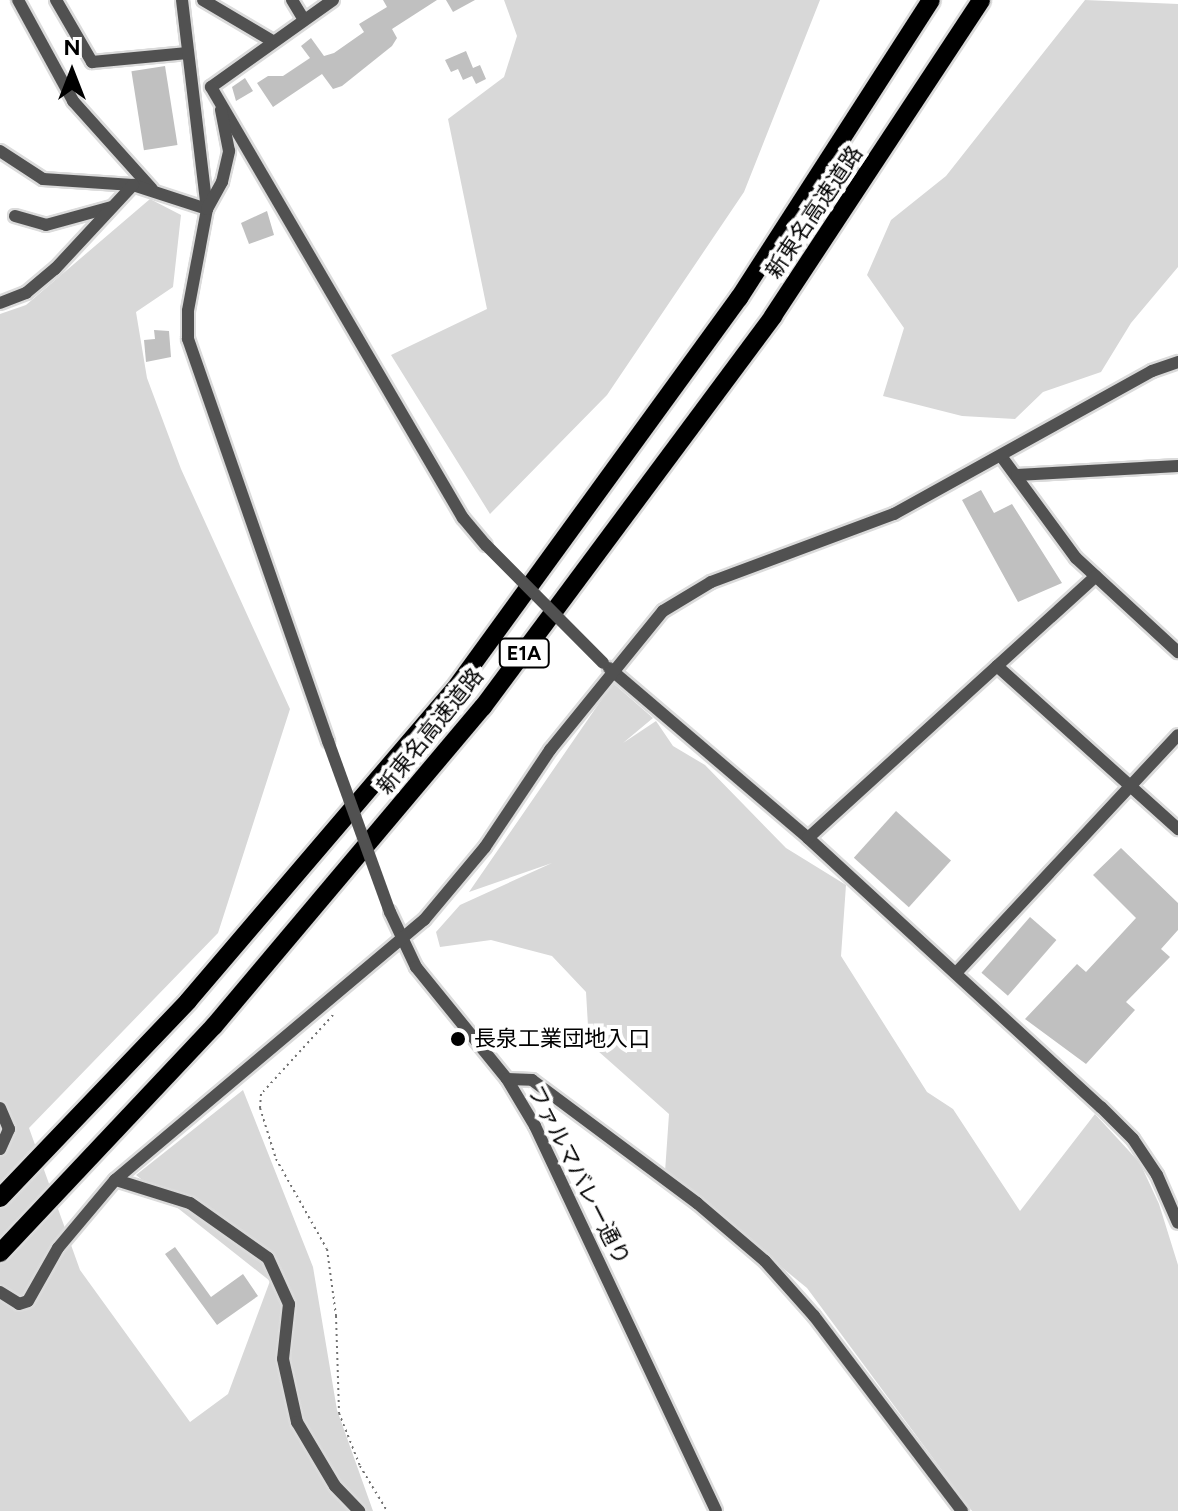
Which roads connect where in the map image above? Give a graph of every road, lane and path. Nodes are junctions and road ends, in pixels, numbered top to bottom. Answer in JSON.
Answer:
{"nodes":[{"id":1,"x":18,"y":0,"type":"edge"},
{"id":2,"x":56,"y":0,"type":"edge"},
{"id":3,"x":182,"y":0,"type":"edge"},
{"id":4,"x":203,"y":0,"type":"edge"},
{"id":5,"x":292,"y":0,"type":"edge"},
{"id":6,"x":333,"y":0,"type":"edge"},
{"id":7,"x":931,"y":0,"type":"edge"},
{"id":8,"x":981,"y":0,"type":"edge"},
{"id":9,"x":304,"y":20,"type":"junction"},
{"id":10,"x":274,"y":42,"type":"junction"},
{"id":11,"x":188,"y":53,"type":"junction"},
{"id":12,"x":211,"y":87,"type":"junction"},
{"id":13,"x":194,"y":97,"type":"junction"},
{"id":14,"x":0,"y":151,"type":"edge"},
{"id":15,"x":133,"y":185,"type":"junction"},
{"id":16,"x":152,"y":189,"type":"junction"},
{"id":17,"x":112,"y":207,"type":"junction"},
{"id":18,"x":207,"y":209,"type":"junction"},
{"id":19,"x":15,"y":216,"type":"dead end"},
{"id":20,"x":0,"y":303,"type":"edge"},
{"id":21,"x":1178,"y":362,"type":"edge"},
{"id":22,"x":1001,"y":456,"type":"junction"},
{"id":23,"x":1178,"y":466,"type":"edge"},
{"id":24,"x":1017,"y":475,"type":"junction"},
{"id":25,"x":1096,"y":576,"type":"junction"},
{"id":26,"x":1178,"y":652,"type":"edge"},
{"id":27,"x":608,"y":666,"type":"junction"},
{"id":28,"x":997,"y":666,"type":"junction"},
{"id":29,"x":1178,"y":735,"type":"edge"},
{"id":30,"x":1130,"y":787,"type":"junction"},
{"id":31,"x":1178,"y":829,"type":"edge"},
{"id":32,"x":808,"y":838,"type":"junction"},
{"id":33,"x":403,"y":941,"type":"junction"},
{"id":34,"x":956,"y":973,"type":"junction"},
{"id":35,"x":338,"y":1010,"type":"dead end"},
{"id":36,"x":507,"y":1079,"type":"junction"},
{"id":37,"x":0,"y":1108,"type":"edge"},
{"id":38,"x":0,"y":1149,"type":"edge"},
{"id":39,"x":116,"y":1180,"type":"junction"},
{"id":40,"x":0,"y":1198,"type":"edge"},
{"id":41,"x":1178,"y":1223,"type":"edge"},
{"id":42,"x":0,"y":1253,"type":"edge"},
{"id":43,"x":3,"y":1296,"type":"edge"},
{"id":44,"x":359,"y":1511,"type":"edge"},
{"id":45,"x":387,"y":1511,"type":"edge"},
{"id":46,"x":716,"y":1511,"type":"edge"},
{"id":47,"x":962,"y":1511,"type":"edge"}],
"edges":[{"from":1,"to":16,"type":"street"},
{"from":2,"to":11,"type":"street"},
{"from":3,"to":11,"type":"street"},
{"from":4,"to":10,"type":"street"},
{"from":5,"to":9,"type":"street"},
{"from":6,"to":9,"type":"street"},
{"from":7,"to":40,"type":"highway","name":"新東名高速道路","number":"E1A"},
{"from":8,"to":42,"type":"highway","name":"新東名高速道路","number":"E1A"},
{"from":9,"to":10,"type":"street"},
{"from":10,"to":12,"type":"street"},
{"from":11,"to":13,"type":"street"},
{"from":12,"to":13,"type":"street"},
{"from":12,"to":18,"type":"street"},
{"from":12,"to":27,"type":"street","bridge":true},
{"from":13,"to":18,"type":"street"},
{"from":14,"to":15,"type":"street"},
{"from":15,"to":16,"type":"street"},
{"from":15,"to":17,"type":"street"},
{"from":16,"to":18,"type":"street"},
{"from":17,"to":19,"type":"street"},
{"from":17,"to":20,"type":"street"},
{"from":18,"to":33,"type":"street","name":"ファルマバレー通り","bridge":true},
{"from":21,"to":22,"type":"street"},
{"from":22,"to":24,"type":"street"},
{"from":22,"to":27,"type":"street"},
{"from":23,"to":24,"type":"street"},
{"from":24,"to":25,"type":"street"},
{"from":25,"to":26,"type":"street"},
{"from":25,"to":28,"type":"street"},
{"from":27,"to":32,"type":"street"},
{"from":27,"to":33,"type":"street"},
{"from":28,"to":30,"type":"street"},
{"from":28,"to":32,"type":"street"},
{"from":29,"to":30,"type":"street"},
{"from":30,"to":31,"type":"street"},
{"from":30,"to":34,"type":"street"},
{"from":32,"to":34,"type":"street"},
{"from":33,"to":36,"type":"street","name":"ファルマバレー通り"},
{"from":33,"to":39,"type":"street"},
{"from":34,"to":41,"type":"street"},
{"from":35,"to":45,"type":"path"},
{"from":36,"to":46,"type":"street","name":"ファルマバレー通り"},
{"from":36,"to":47,"type":"street"},
{"from":37,"to":38,"type":"street"},
{"from":39,"to":43,"type":"street"},
{"from":39,"to":44,"type":"street"}]}
